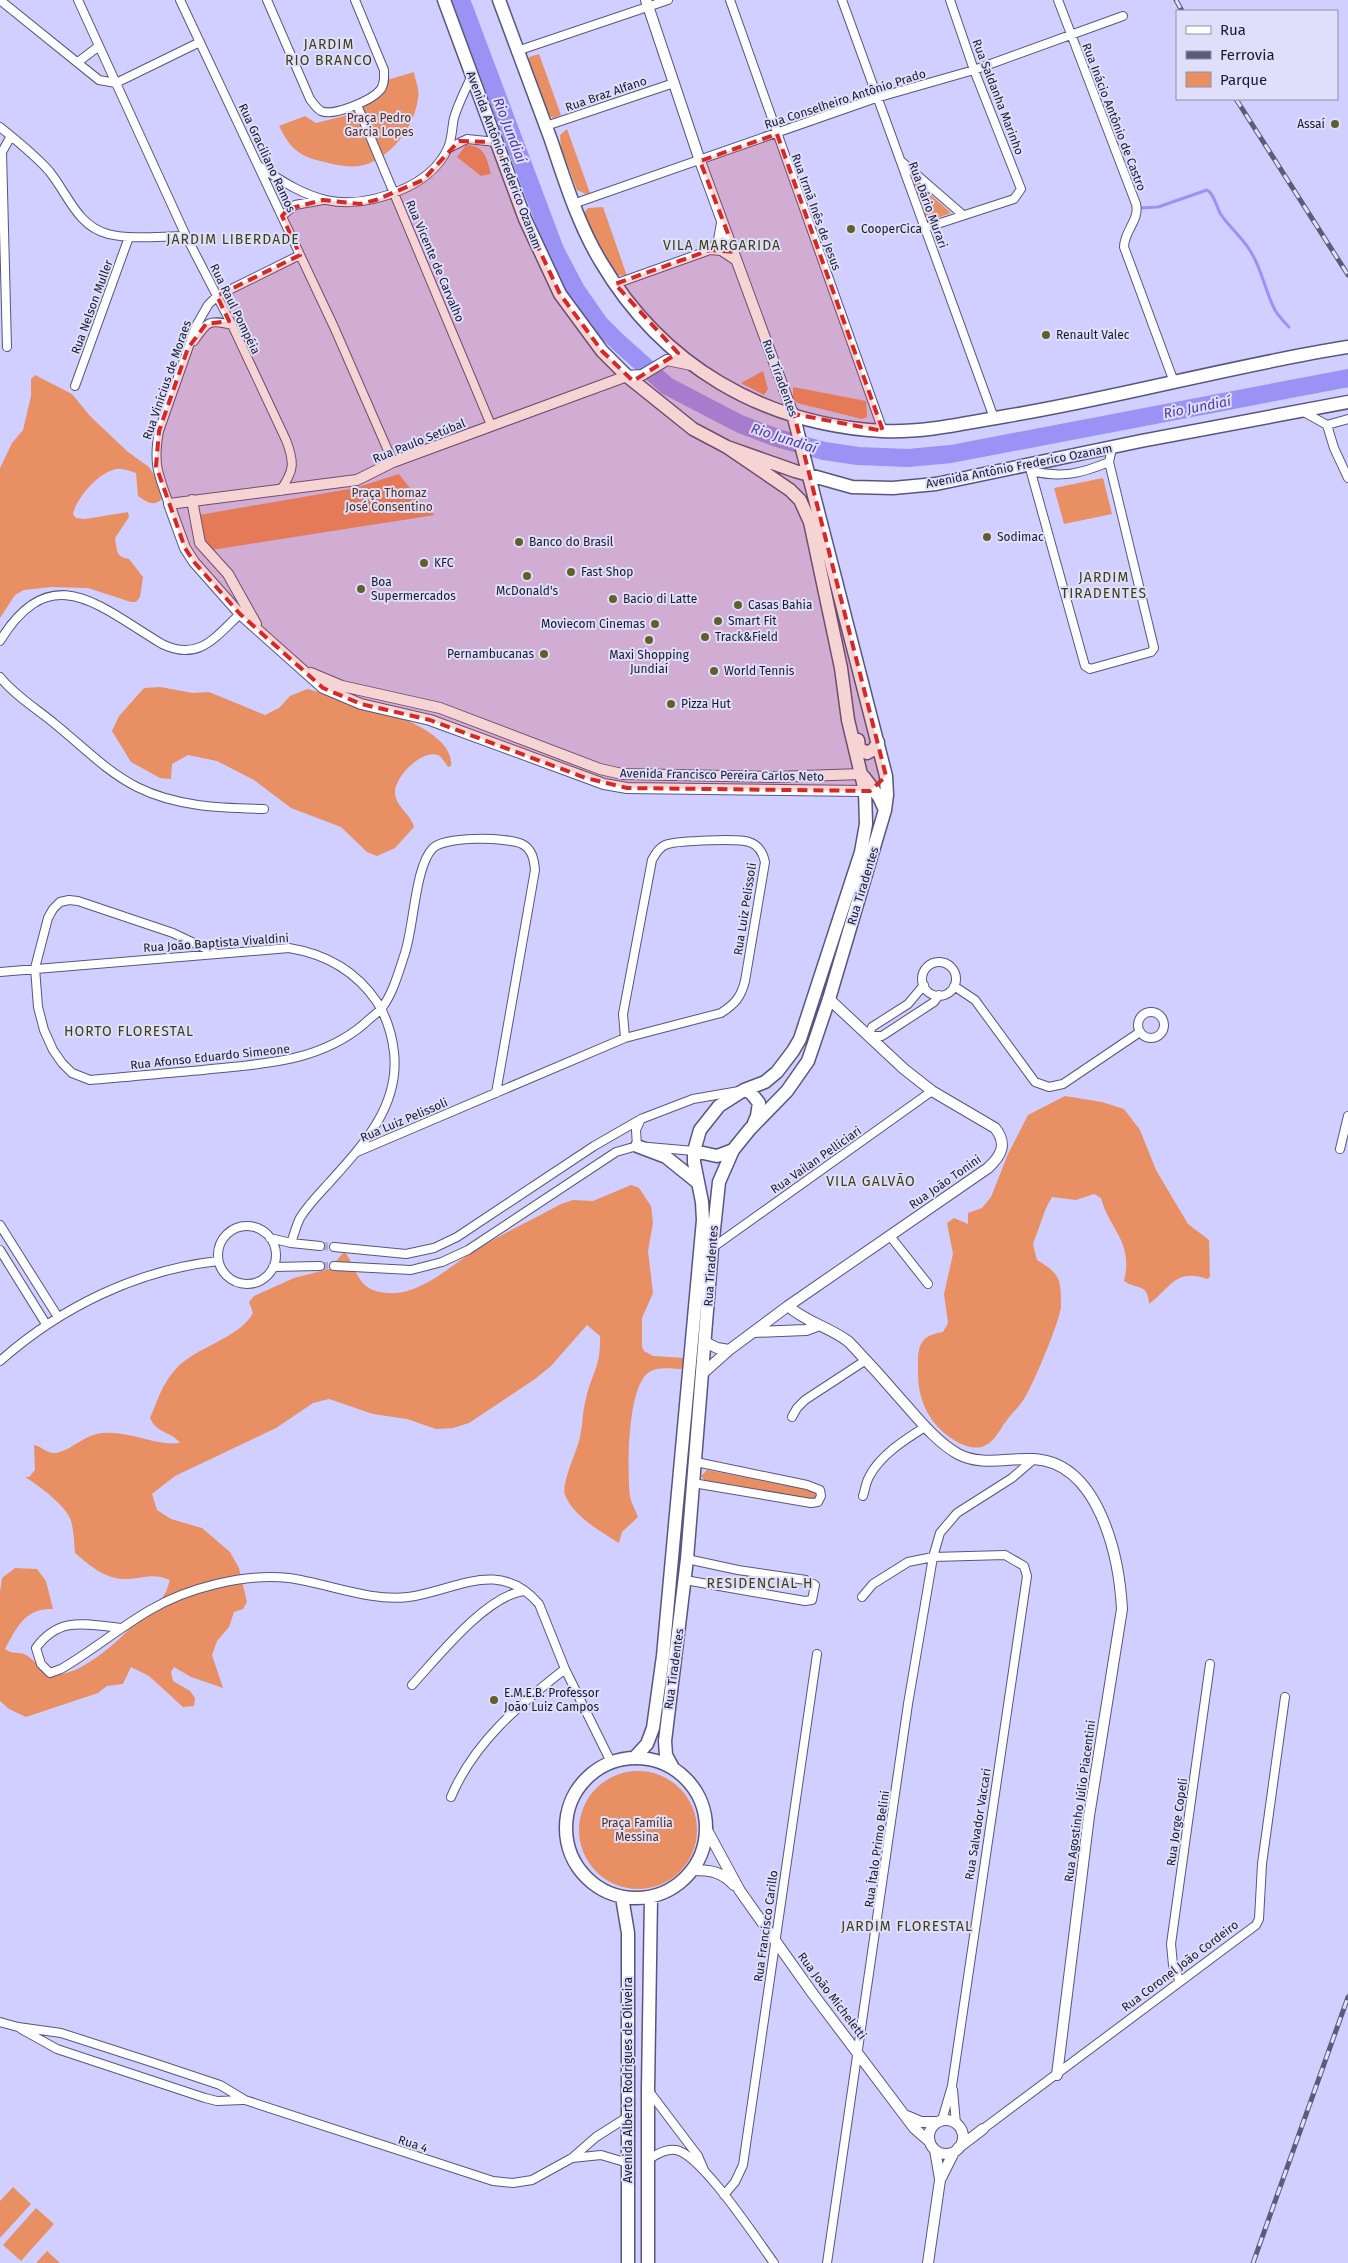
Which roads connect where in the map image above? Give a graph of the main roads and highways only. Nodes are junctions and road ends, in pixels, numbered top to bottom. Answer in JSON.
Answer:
{"nodes":[{"id":1,"x":444,"y":0,"type":"edge"},
{"id":2,"x":499,"y":0,"type":"edge"},
{"id":3,"x":1348,"y":347,"type":"edge"},
{"id":4,"x":642,"y":375,"type":"road end"},
{"id":5,"x":645,"y":391,"type":"junction"},
{"id":6,"x":1348,"y":402,"type":"edge"},
{"id":7,"x":793,"y":414,"type":"junction"},
{"id":8,"x":727,"y":447,"type":"junction"},
{"id":9,"x":809,"y":471,"type":"junction"},
{"id":10,"x":848,"y":720,"type":"junction"},
{"id":11,"x":878,"y":742,"type":"junction"},
{"id":12,"x":886,"y":776,"type":"junction"},
{"id":13,"x":868,"y":790,"type":"junction"},
{"id":14,"x":885,"y":810,"type":"junction"},
{"id":15,"x":744,"y":1090,"type":"junction"},
{"id":16,"x":750,"y":1129,"type":"junction"},
{"id":17,"x":637,"y":1146,"type":"road end"},
{"id":18,"x":733,"y":1150,"type":"junction"},
{"id":19,"x":694,"y":1151,"type":"junction"},
{"id":20,"x":697,"y":1182,"type":"junction"},
{"id":21,"x":635,"y":1757,"type":"junction"},
{"id":22,"x":673,"y":1768,"type":"junction"},
{"id":23,"x":652,"y":1897,"type":"junction"},
{"id":24,"x":622,"y":1898,"type":"junction"},
{"id":25,"x":650,"y":2260,"type":"edge"},
{"id":26,"x":628,"y":2263,"type":"edge"}],
"edges":[{"from":1,"to":5,"type":"main road","name":"Avenida Antônio Frederico Ozanam"},
{"from":2,"to":7,"type":"main road"},
{"from":3,"to":7,"type":"main road"},
{"from":4,"to":5,"type":"main road"},
{"from":5,"to":8,"type":"main road","name":"Avenida Antônio Frederico Ozanam"},
{"from":6,"to":9,"type":"main road","name":"Avenida Antônio Frederico Ozanam"},
{"from":7,"to":9,"type":"main road","name":"Rua Tiradentes"},
{"from":8,"to":9,"type":"main road","name":"Avenida Antônio Frederico Ozanam"},
{"from":8,"to":10,"type":"main road","name":"Rua Tiradentes"},
{"from":9,"to":11,"type":"main road","name":"Rua Tiradentes"},
{"from":10,"to":11,"type":"main road"},
{"from":10,"to":13,"type":"main road","name":"Rua Tiradentes"},
{"from":11,"to":12,"type":"main road","name":"Rua Tiradentes"},
{"from":12,"to":13,"type":"main road"},
{"from":12,"to":14,"type":"main road","name":"Rua Tiradentes"},
{"from":13,"to":14,"type":"main road"},
{"from":13,"to":15,"type":"main road","name":"Rua Tiradentes"},
{"from":14,"to":16,"type":"main road","name":"Rua Tiradentes"},
{"from":15,"to":16,"type":"main road"},
{"from":15,"to":19,"type":"main road","name":"Rua Tiradentes"},
{"from":16,"to":18,"type":"main road","name":"Rua Tiradentes"},
{"from":17,"to":20,"type":"main road"},
{"from":18,"to":19,"type":"main road"},
{"from":18,"to":22,"type":"main road","name":"Rua Tiradentes"},
{"from":19,"to":20,"type":"main road","name":"Rua Tiradentes"},
{"from":20,"to":21,"type":"main road","name":"Rua Tiradentes"},
{"from":21,"to":22,"type":"main road"},
{"from":21,"to":24,"type":"main road"},
{"from":22,"to":23,"type":"main road"},
{"from":23,"to":24,"type":"main road"},
{"from":23,"to":25,"type":"main road","name":"Avenida Alberto Rodrigues de Oliveira"},
{"from":24,"to":26,"type":"main road","name":"Avenida Alberto Rodrigues de Oliveira"}]}
